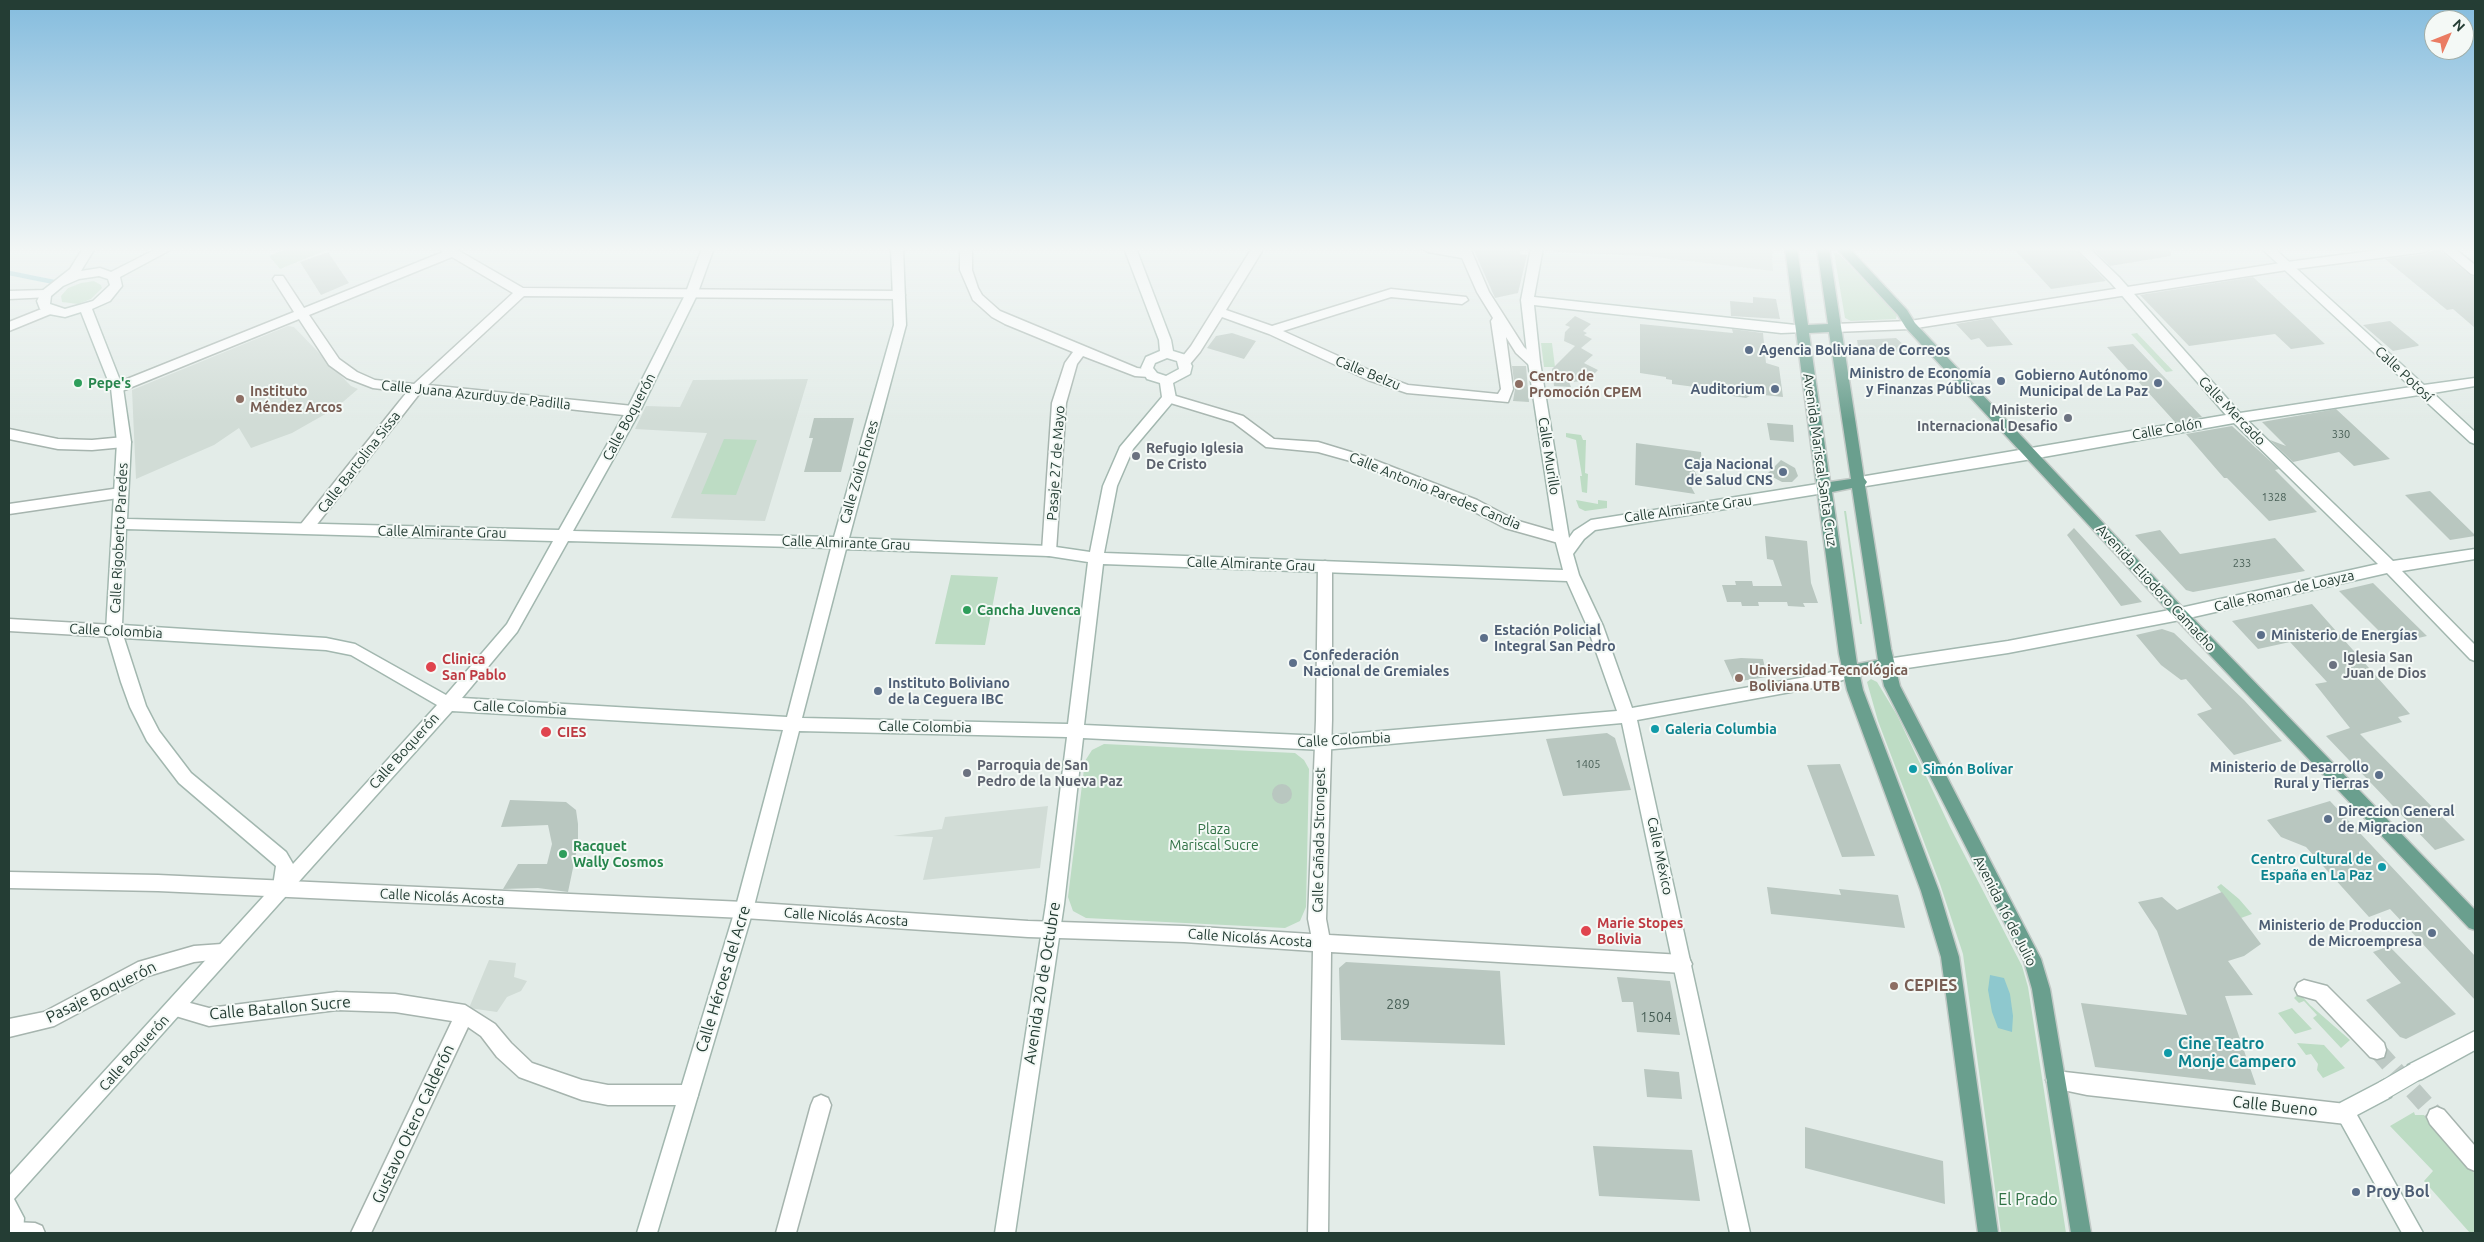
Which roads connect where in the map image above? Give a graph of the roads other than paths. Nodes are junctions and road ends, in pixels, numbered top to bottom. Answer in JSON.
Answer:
{"nodes":[{"id":1,"x":44,"y":306,"type":"edge"},
{"id":2,"x":93,"y":306,"type":"edge"},
{"id":3,"x":296,"y":306,"type":"edge"},
{"id":4,"x":318,"y":306,"type":"edge"},
{"id":5,"x":506,"y":306,"type":"edge"},
{"id":6,"x":686,"y":306,"type":"edge"},
{"id":7,"x":900,"y":306,"type":"edge"},
{"id":8,"x":986,"y":306,"type":"edge"},
{"id":9,"x":1152,"y":306,"type":"edge"},
{"id":10,"x":1221,"y":306,"type":"edge"},
{"id":11,"x":1348,"y":306,"type":"edge"},
{"id":12,"x":1494,"y":306,"type":"edge"},
{"id":13,"x":1528,"y":306,"type":"edge"},
{"id":14,"x":1579,"y":306,"type":"edge"},
{"id":15,"x":1798,"y":306,"type":"edge"},
{"id":16,"x":1831,"y":306,"type":"edge"},
{"id":17,"x":1896,"y":306,"type":"edge"},
{"id":18,"x":2035,"y":306,"type":"edge"},
{"id":19,"x":2138,"y":306,"type":"edge"},
{"id":20,"x":2331,"y":306,"type":"edge"},
{"id":21,"x":86,"y":309,"type":"junction"},
{"id":22,"x":49,"y":310,"type":"junction"},
{"id":23,"x":1218,"y":311,"type":"junction"},
{"id":24,"x":301,"y":313,"type":"junction"},
{"id":25,"x":1501,"y":320,"type":"junction"},
{"id":26,"x":1910,"y":325,"type":"junction"},
{"id":27,"x":9,"y":327,"type":"edge"},
{"id":28,"x":1834,"y":328,"type":"junction"},
{"id":29,"x":1801,"y":329,"type":"junction"},
{"id":30,"x":1273,"y":331,"type":"junction"},
{"id":31,"x":1080,"y":350,"type":"junction"},
{"id":32,"x":1167,"y":353,"type":"junction"},
{"id":33,"x":1185,"y":361,"type":"junction"},
{"id":34,"x":1534,"y":362,"type":"junction"},
{"id":35,"x":1149,"y":373,"type":"junction"},
{"id":36,"x":1166,"y":380,"type":"junction"},
{"id":37,"x":2475,"y":382,"type":"edge"},
{"id":38,"x":117,"y":388,"type":"junction"},
{"id":39,"x":418,"y":388,"type":"junction"},
{"id":40,"x":2422,"y":390,"type":"junction"},
{"id":41,"x":1169,"y":398,"type":"junction"},
{"id":42,"x":633,"y":411,"type":"junction"},
{"id":43,"x":2237,"y":418,"type":"junction"},
{"id":44,"x":9,"y":434,"type":"edge"},
{"id":45,"x":2475,"y":439,"type":"edge"},
{"id":46,"x":124,"y":442,"type":"junction"},
{"id":47,"x":2032,"y":454,"type":"junction"},
{"id":48,"x":1860,"y":482,"type":"junction"},
{"id":49,"x":1824,"y":488,"type":"junction"},
{"id":50,"x":120,"y":493,"type":"junction"},
{"id":51,"x":9,"y":510,"type":"edge"},
{"id":52,"x":120,"y":524,"type":"junction"},
{"id":53,"x":306,"y":528,"type":"junction"},
{"id":54,"x":566,"y":535,"type":"junction"},
{"id":55,"x":1562,"y":538,"type":"junction"},
{"id":56,"x":840,"y":543,"type":"junction"},
{"id":57,"x":1049,"y":551,"type":"junction"},
{"id":58,"x":1566,"y":553,"type":"junction"},
{"id":59,"x":2475,"y":554,"type":"edge"},
{"id":60,"x":1096,"y":558,"type":"junction"},
{"id":61,"x":1324,"y":567,"type":"junction"},
{"id":62,"x":2390,"y":567,"type":"junction"},
{"id":63,"x":1572,"y":575,"type":"junction"},
{"id":64,"x":2180,"y":614,"type":"junction"},
{"id":65,"x":9,"y":625,"type":"edge"},
{"id":66,"x":114,"y":631,"type":"junction"},
{"id":67,"x":2475,"y":655,"type":"edge"},
{"id":68,"x":1887,"y":665,"type":"junction"},
{"id":69,"x":1851,"y":671,"type":"junction"},
{"id":70,"x":448,"y":704,"type":"junction"},
{"id":71,"x":1628,"y":715,"type":"junction"},
{"id":72,"x":794,"y":724,"type":"junction"},
{"id":73,"x":1076,"y":732,"type":"junction"},
{"id":74,"x":1323,"y":744,"type":"junction"},
{"id":75,"x":9,"y":880,"type":"edge"},
{"id":76,"x":281,"y":890,"type":"junction"},
{"id":77,"x":744,"y":910,"type":"junction"},
{"id":78,"x":2475,"y":922,"type":"edge"},
{"id":79,"x":1051,"y":930,"type":"junction"},
{"id":80,"x":1322,"y":944,"type":"junction"},
{"id":81,"x":222,"y":952,"type":"junction"},
{"id":82,"x":1683,"y":964,"type":"junction"},
{"id":83,"x":2304,"y":989,"type":"dead end"},
{"id":84,"x":175,"y":1008,"type":"junction"},
{"id":85,"x":464,"y":1014,"type":"junction"},
{"id":86,"x":9,"y":1028,"type":"edge"},
{"id":87,"x":2475,"y":1040,"type":"edge"},
{"id":88,"x":2378,"y":1050,"type":"tunnel mouth"},
{"id":89,"x":2056,"y":1080,"type":"junction"},
{"id":90,"x":688,"y":1095,"type":"junction"},
{"id":91,"x":821,"y":1105,"type":"dead end"},
{"id":92,"x":2346,"y":1114,"type":"junction"},
{"id":93,"x":2437,"y":1117,"type":"tunnel mouth"},
{"id":94,"x":2475,"y":1160,"type":"edge"},
{"id":95,"x":9,"y":1191,"type":"edge"},
{"id":96,"x":9,"y":1207,"type":"edge"},
{"id":97,"x":13,"y":1232,"type":"edge"},
{"id":98,"x":35,"y":1233,"type":"edge"},
{"id":99,"x":361,"y":1233,"type":"edge"},
{"id":100,"x":647,"y":1233,"type":"edge"},
{"id":101,"x":786,"y":1233,"type":"edge"},
{"id":102,"x":1006,"y":1233,"type":"edge"},
{"id":103,"x":1318,"y":1233,"type":"edge"},
{"id":104,"x":1740,"y":1233,"type":"edge"},
{"id":105,"x":1988,"y":1233,"type":"edge"},
{"id":106,"x":2081,"y":1233,"type":"edge"},
{"id":107,"x":2413,"y":1233,"type":"edge"}],
"edges":[{"from":1,"to":22,"type":"street"},
{"from":2,"to":21,"type":"street"},
{"from":3,"to":24,"type":"street","name":"Calle Juana Azurduy de Padilla"},
{"from":4,"to":24,"type":"street"},
{"from":5,"to":39,"type":"street","name":"Calle Bartolina Sissa"},
{"from":6,"to":42,"type":"street","name":"Calle Boquerón"},
{"from":7,"to":56,"type":"street","name":"Calle Zoilo Flores"},
{"from":8,"to":31,"type":"street"},
{"from":9,"to":32,"type":"street"},
{"from":10,"to":23,"type":"street"},
{"from":11,"to":30,"type":"street"},
{"from":12,"to":25,"type":"street"},
{"from":13,"to":34,"type":"street","name":"Calle Murillo"},
{"from":14,"to":29,"type":"street"},
{"from":15,"to":29,"type":"main road","name":"Avenida Mariscal Santa Cruz"},
{"from":16,"to":28,"type":"main road"},
{"from":17,"to":26,"type":"main road","name":"Avenida Eliodoro Camacho"},
{"from":18,"to":26,"type":"street"},
{"from":19,"to":43,"type":"street","name":"Calle Mercado"},
{"from":20,"to":40,"type":"street","name":"Calle Potosí"},
{"from":21,"to":22,"type":"street"},
{"from":21,"to":38,"type":"street","name":"Calle Rigoberto Paredes"},
{"from":22,"to":27,"type":"street"},
{"from":23,"to":30,"type":"street","name":"Calle Belzu"},
{"from":23,"to":33,"type":"street"},
{"from":24,"to":38,"type":"street"},
{"from":24,"to":39,"type":"street","name":"Calle Juana Azurduy de Padilla"},
{"from":25,"to":30,"type":"street","name":"Calle Belzu"},
{"from":25,"to":34,"type":"street"},
{"from":26,"to":28,"type":"street"},
{"from":26,"to":47,"type":"main road","name":"Avenida Eliodoro Camacho"},
{"from":28,"to":29,"type":"main road"},
{"from":28,"to":48,"type":"main road"},
{"from":29,"to":49,"type":"main road","name":"Avenida Mariscal Santa Cruz"},
{"from":31,"to":35,"type":"street"},
{"from":31,"to":57,"type":"street","name":"Pasaje 27 de Mayo"},
{"from":32,"to":33,"type":"street"},
{"from":32,"to":35,"type":"street"},
{"from":33,"to":36,"type":"street"},
{"from":34,"to":55,"type":"street","name":"Calle Murillo"},
{"from":35,"to":36,"type":"street"},
{"from":36,"to":41,"type":"street"},
{"from":37,"to":40,"type":"street","name":"Calle Colón"},
{"from":38,"to":46,"type":"street","name":"Calle Rigoberto Paredes"},
{"from":39,"to":42,"type":"street","name":"Calle Juana Azurduy de Padilla"},
{"from":39,"to":53,"type":"street","name":"Calle Bartolina Sissa"},
{"from":40,"to":43,"type":"street","name":"Calle Colón"},
{"from":40,"to":45,"type":"street","name":"Calle Potosí"},
{"from":41,"to":55,"type":"street","name":"Calle Antonio Paredes Candia"},
{"from":41,"to":60,"type":"street","name":"Avenida 20 de Octubre"},
{"from":42,"to":54,"type":"street","name":"Calle Boquerón"},
{"from":43,"to":47,"type":"street","name":"Calle Colón"},
{"from":43,"to":62,"type":"street","name":"Calle Mercado"},
{"from":44,"to":46,"type":"street"},
{"from":46,"to":50,"type":"street","name":"Calle Rigoberto Paredes"},
{"from":47,"to":48,"type":"street","name":"Calle Colón"},
{"from":47,"to":64,"type":"main road","name":"Avenida Eliodoro Camacho"},
{"from":48,"to":49,"type":"main road"},
{"from":48,"to":68,"type":"main road"},
{"from":49,"to":58,"type":"street","name":"Calle Almirante Grau"},
{"from":49,"to":69,"type":"main road","name":"Avenida Mariscal Santa Cruz"},
{"from":50,"to":51,"type":"street"},
{"from":50,"to":52,"type":"street","name":"Calle Rigoberto Paredes"},
{"from":52,"to":53,"type":"street","name":"Calle Almirante Grau"},
{"from":52,"to":66,"type":"street","name":"Calle Rigoberto Paredes"},
{"from":53,"to":54,"type":"street","name":"Calle Almirante Grau"},
{"from":54,"to":56,"type":"street","name":"Calle Almirante Grau"},
{"from":54,"to":70,"type":"street","name":"Calle Boquerón"},
{"from":55,"to":58,"type":"street","name":"Calle Murillo"},
{"from":56,"to":57,"type":"street","name":"Calle Almirante Grau"},
{"from":56,"to":72,"type":"street","name":"Calle Zoilo Flores"},
{"from":57,"to":60,"type":"street","name":"Calle Almirante Grau"},
{"from":58,"to":63,"type":"street","name":"Calle Murillo"},
{"from":59,"to":62,"type":"street","name":"Calle Roman de Loayza"},
{"from":60,"to":61,"type":"street","name":"Calle Almirante Grau"},
{"from":60,"to":73,"type":"street","name":"Avenida 20 de Octubre"},
{"from":61,"to":63,"type":"street","name":"Calle Almirante Grau"},
{"from":61,"to":74,"type":"street","name":"Calle Cañada Strongest"},
{"from":62,"to":64,"type":"street","name":"Calle Roman de Loayza"},
{"from":62,"to":67,"type":"street","name":"Calle Mercado"},
{"from":63,"to":71,"type":"street","name":"Calle México"},
{"from":64,"to":68,"type":"street","name":"Calle Roman de Loayza"},
{"from":64,"to":78,"type":"main road","name":"Avenida Eliodoro Camacho"},
{"from":65,"to":66,"type":"street","name":"Calle Colombia"},
{"from":66,"to":70,"type":"street","name":"Calle Colombia"},
{"from":66,"to":76,"type":"street","name":"Calle Rigoberto Paredes"},
{"from":68,"to":69,"type":"main road"},
{"from":68,"to":89,"type":"main road","name":"Avenida 16 de Julio"},
{"from":69,"to":71,"type":"street","name":"Calle Colombia"},
{"from":69,"to":105,"type":"main road"},
{"from":70,"to":72,"type":"street","name":"Calle Colombia"},
{"from":70,"to":76,"type":"street","name":"Calle Boquerón"},
{"from":71,"to":74,"type":"street","name":"Calle Colombia"},
{"from":71,"to":82,"type":"street","name":"Calle México"},
{"from":72,"to":73,"type":"street","name":"Calle Colombia"},
{"from":72,"to":77,"type":"street","name":"Calle Héroes del Acre"},
{"from":73,"to":74,"type":"street","name":"Calle Colombia"},
{"from":73,"to":79,"type":"street","name":"Avenida 20 de Octubre"},
{"from":74,"to":80,"type":"street","name":"Calle Cañada Strongest"},
{"from":75,"to":76,"type":"street","name":"Calle Nicolás Acosta"},
{"from":76,"to":77,"type":"street","name":"Calle Nicolás Acosta"},
{"from":76,"to":81,"type":"street","name":"Calle Boquerón"},
{"from":77,"to":79,"type":"street","name":"Calle Nicolás Acosta"},
{"from":77,"to":90,"type":"street","name":"Calle Héroes del Acre"},
{"from":79,"to":80,"type":"street","name":"Calle Nicolás Acosta"},
{"from":79,"to":102,"type":"street","name":"Avenida 20 de Octubre"},
{"from":80,"to":82,"type":"street","name":"Calle Nicolás Acosta"},
{"from":80,"to":103,"type":"street","name":"Calle Cañada Strongest"},
{"from":81,"to":84,"type":"street","name":"Calle Boquerón"},
{"from":81,"to":86,"type":"street","name":"Pasaje Boquerón"},
{"from":82,"to":104,"type":"street","name":"Calle México"},
{"from":83,"to":88,"type":"street"},
{"from":84,"to":85,"type":"street","name":"Calle Batallon Sucre"},
{"from":84,"to":95,"type":"street","name":"Calle Boquerón"},
{"from":85,"to":90,"type":"street","name":"Calle Batallon Sucre"},
{"from":85,"to":99,"type":"street","name":"Gustavo Otero Calderón"},
{"from":87,"to":92,"type":"street","bridge":true},
{"from":89,"to":92,"type":"street","name":"Calle Bueno"},
{"from":89,"to":106,"type":"main road","name":"Avenida 16 de Julio"},
{"from":90,"to":100,"type":"street","name":"Calle Héroes del Acre"},
{"from":91,"to":101,"type":"street"},
{"from":92,"to":107,"type":"street"},
{"from":93,"to":94,"type":"street"},
{"from":96,"to":97,"type":"street"},
{"from":97,"to":98,"type":"street"}]}
